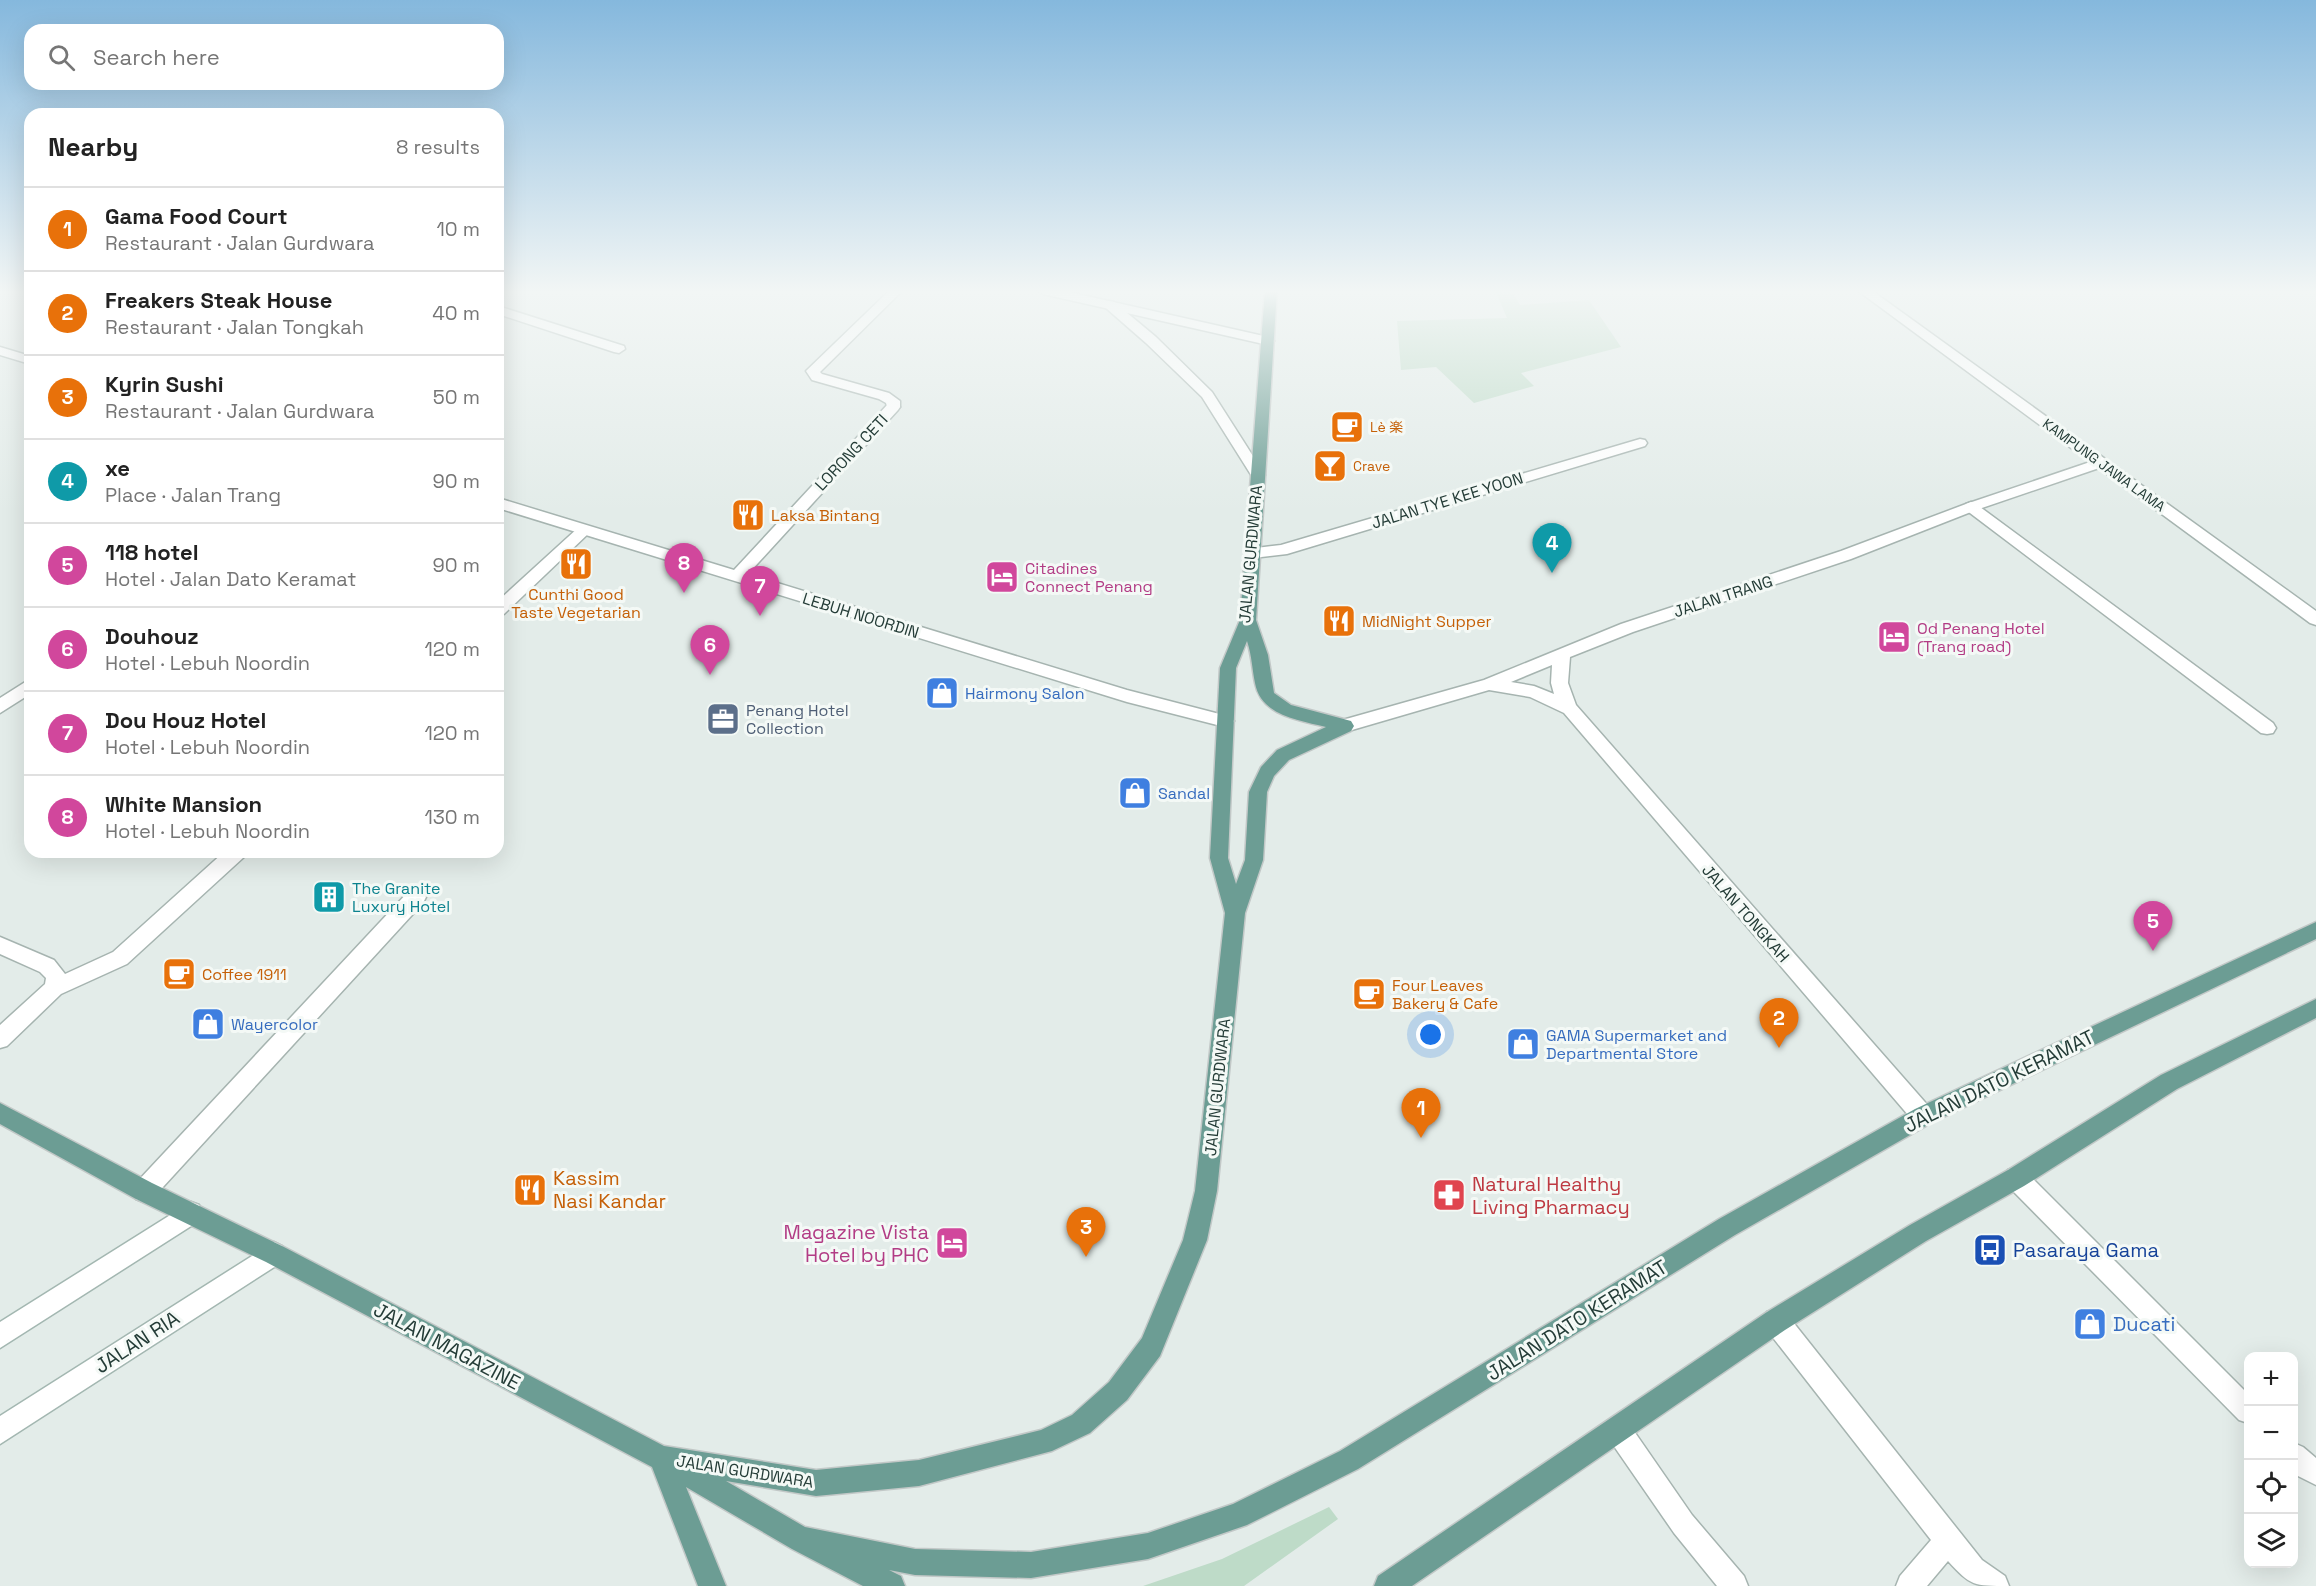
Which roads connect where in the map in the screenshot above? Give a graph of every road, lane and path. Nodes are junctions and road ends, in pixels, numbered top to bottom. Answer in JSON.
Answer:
{"nodes":[{"id":1,"x":820,"y":364,"type":"edge"},
{"id":2,"x":1175,"y":364,"type":"edge"},
{"id":3,"x":1266,"y":364,"type":"edge"},
{"id":4,"x":1964,"y":364,"type":"edge"},
{"id":5,"x":1640,"y":443,"type":"dead end"},
{"id":6,"x":2100,"y":463,"type":"junction"},
{"id":7,"x":1258,"y":475,"type":"junction"},
{"id":8,"x":504,"y":506,"type":"edge"},
{"id":9,"x":1971,"y":507,"type":"junction"},
{"id":10,"x":584,"y":530,"type":"junction"},
{"id":11,"x":1253,"y":553,"type":"junction"},
{"id":12,"x":737,"y":577,"type":"junction"},
{"id":13,"x":504,"y":604,"type":"edge"},
{"id":14,"x":2316,"y":619,"type":"edge"},
{"id":15,"x":1248,"y":620,"type":"junction"},
{"id":16,"x":1563,"y":654,"type":"junction"},
{"id":17,"x":1489,"y":684,"type":"junction"},
{"id":18,"x":24,"y":689,"type":"edge"},
{"id":19,"x":0,"y":707,"type":"edge"},
{"id":20,"x":1570,"y":709,"type":"junction"},
{"id":21,"x":1225,"y":721,"type":"junction"},
{"id":22,"x":1345,"y":726,"type":"junction"},
{"id":23,"x":2267,"y":728,"type":"dead end"},
{"id":24,"x":230,"y":858,"type":"edge"},
{"id":25,"x":417,"y":897,"type":"dead end"},
{"id":26,"x":1235,"y":913,"type":"junction"},
{"id":27,"x":2316,"y":930,"type":"edge"},
{"id":28,"x":0,"y":945,"type":"edge"},
{"id":29,"x":55,"y":982,"type":"junction"},
{"id":30,"x":2316,"y":1008,"type":"edge"},
{"id":31,"x":0,"y":1039,"type":"edge"},
{"id":32,"x":0,"y":1113,"type":"edge"},
{"id":33,"x":1923,"y":1116,"type":"junction"},
{"id":34,"x":2016,"y":1178,"type":"junction"},
{"id":35,"x":144,"y":1191,"type":"junction"},
{"id":36,"x":191,"y":1213,"type":"junction"},
{"id":37,"x":274,"y":1254,"type":"junction"},
{"id":38,"x":1776,"y":1321,"type":"junction"},
{"id":39,"x":0,"y":1336,"type":"edge"},
{"id":40,"x":2244,"y":1407,"type":"edge"},
{"id":41,"x":1618,"y":1430,"type":"junction"},
{"id":42,"x":0,"y":1431,"type":"edge"},
{"id":43,"x":661,"y":1458,"type":"junction"},
{"id":44,"x":2298,"y":1460,"type":"edge"},
{"id":45,"x":2316,"y":1472,"type":"edge"},
{"id":46,"x":801,"y":1539,"type":"junction"},
{"id":47,"x":1948,"y":1540,"type":"junction"},
{"id":48,"x":712,"y":1586,"type":"edge"},
{"id":49,"x":891,"y":1586,"type":"edge"},
{"id":50,"x":1388,"y":1586,"type":"edge"},
{"id":51,"x":1734,"y":1586,"type":"edge"},
{"id":52,"x":1910,"y":1586,"type":"edge"},
{"id":53,"x":1995,"y":1586,"type":"edge"}],
"edges":[{"from":1,"to":12,"type":"street","name":"LORONG CETI"},
{"from":2,"to":7,"type":"street"},
{"from":3,"to":7,"type":"main road","name":"JALAN GURDWARA"},
{"from":4,"to":6,"type":"street","name":"KAMPUNG JAWA LAMA"},
{"from":5,"to":11,"type":"street","name":"JALAN TYE KEE YOON"},
{"from":6,"to":9,"type":"street","name":"JALAN TRANG"},
{"from":6,"to":14,"type":"street","name":"KAMPUNG JAWA LAMA"},
{"from":7,"to":11,"type":"main road","name":"JALAN GURDWARA"},
{"from":8,"to":10,"type":"street","name":"LEBUH NOORDIN"},
{"from":9,"to":16,"type":"street","name":"JALAN TRANG"},
{"from":9,"to":23,"type":"street"},
{"from":10,"to":12,"type":"street","name":"LEBUH NOORDIN"},
{"from":10,"to":13,"type":"street"},
{"from":11,"to":15,"type":"main road","name":"JALAN GURDWARA"},
{"from":12,"to":21,"type":"street","name":"LEBUH NOORDIN"},
{"from":15,"to":21,"type":"main road","name":"JALAN GURDWARA"},
{"from":15,"to":22,"type":"main road"},
{"from":16,"to":17,"type":"street","name":"JALAN TRANG"},
{"from":16,"to":20,"type":"street","name":"JALAN TONGKAH"},
{"from":17,"to":20,"type":"street","name":"JALAN TONGKAH"},
{"from":17,"to":22,"type":"street","name":"JALAN TRANG"},
{"from":18,"to":19,"type":"street"},
{"from":20,"to":33,"type":"street","name":"JALAN TONGKAH"},
{"from":21,"to":26,"type":"main road","name":"JALAN GURDWARA"},
{"from":22,"to":26,"type":"main road"},
{"from":24,"to":29,"type":"street"},
{"from":25,"to":35,"type":"street"},
{"from":26,"to":43,"type":"main road","name":"JALAN GURDWARA"},
{"from":27,"to":33,"type":"main road","name":"JALAN DATO KERAMAT"},
{"from":28,"to":29,"type":"street"},
{"from":29,"to":31,"type":"street"},
{"from":30,"to":34,"type":"main road"},
{"from":32,"to":35,"type":"main road","name":"JALAN MAGAZINE"},
{"from":33,"to":46,"type":"main road","name":"JALAN DATO KERAMAT"},
{"from":34,"to":38,"type":"main road"},
{"from":34,"to":40,"type":"street"},
{"from":35,"to":36,"type":"main road","name":"JALAN MAGAZINE"},
{"from":36,"to":37,"type":"main road","name":"JALAN MAGAZINE"},
{"from":36,"to":39,"type":"street"},
{"from":37,"to":42,"type":"street","name":"JALAN RIA"},
{"from":37,"to":43,"type":"main road","name":"JALAN MAGAZINE"},
{"from":38,"to":41,"type":"main road"},
{"from":38,"to":47,"type":"street"},
{"from":41,"to":50,"type":"main road"},
{"from":41,"to":51,"type":"street"},
{"from":43,"to":46,"type":"main road","name":"JALAN MAGAZINE"},
{"from":43,"to":48,"type":"main road"},
{"from":44,"to":45,"type":"street"},
{"from":46,"to":49,"type":"main road","name":"JALAN MAGAZINE"},
{"from":47,"to":52,"type":"street"},
{"from":47,"to":53,"type":"street"}]}
